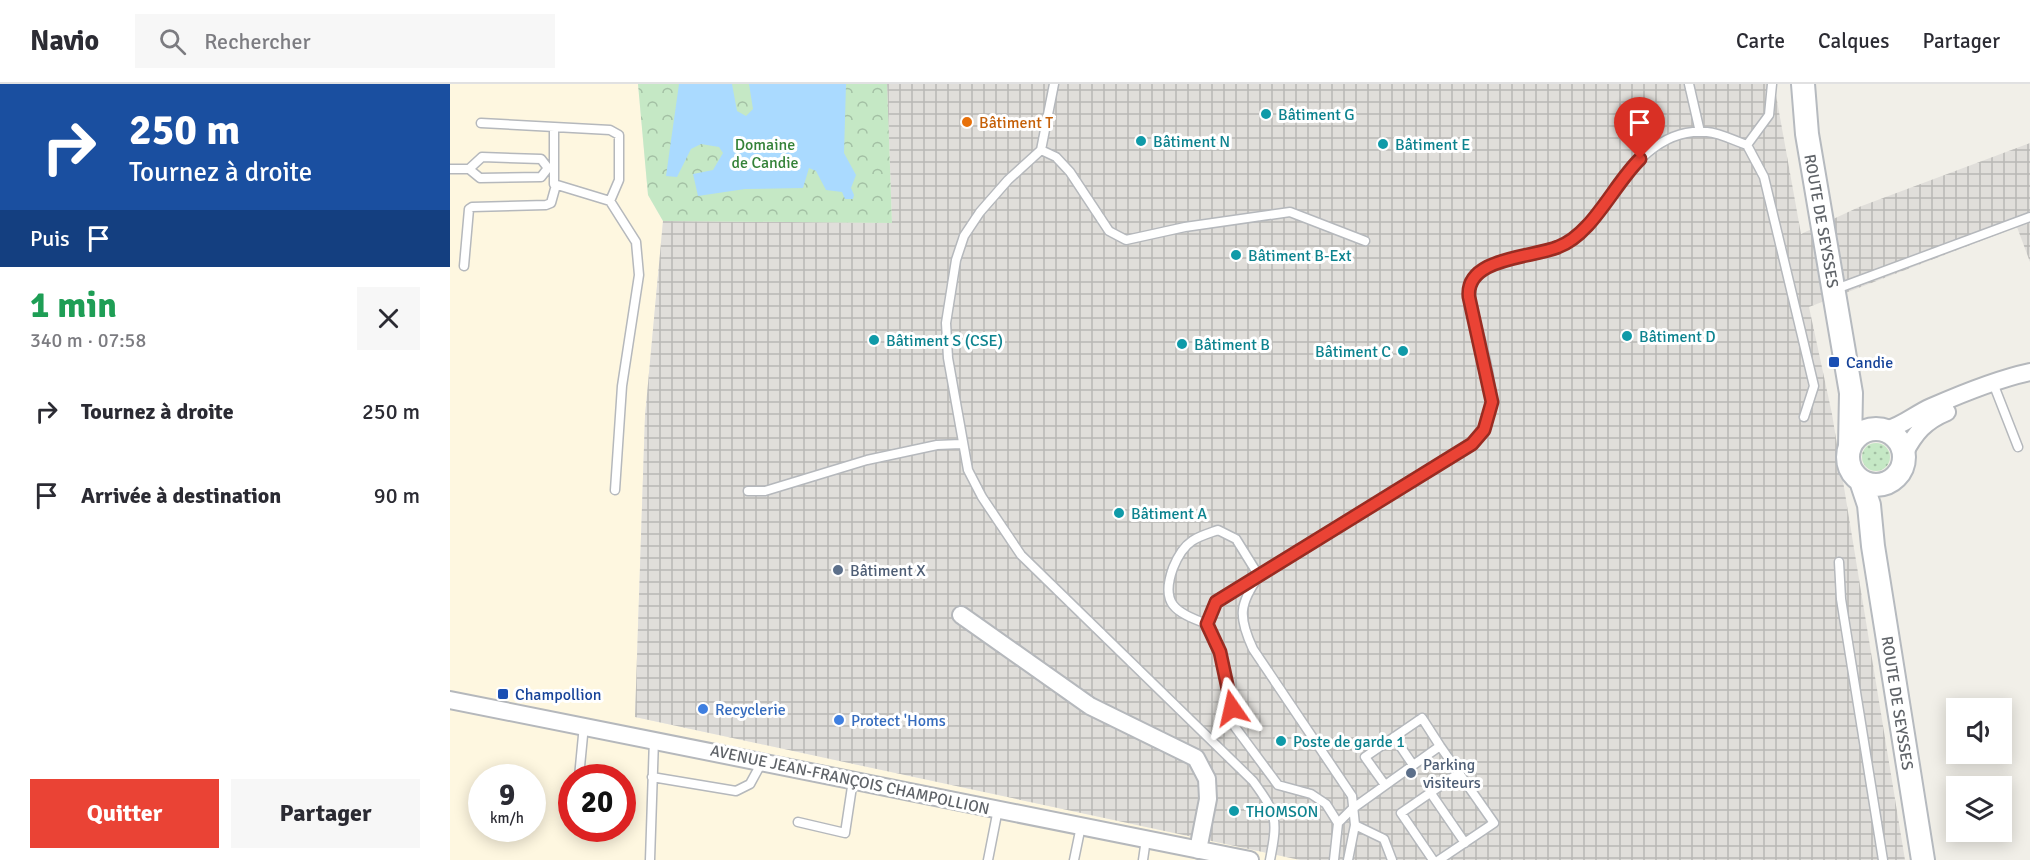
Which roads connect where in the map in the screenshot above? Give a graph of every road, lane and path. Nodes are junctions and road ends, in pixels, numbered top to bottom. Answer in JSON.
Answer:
{"nodes":[{"id":1,"x":1054,"y":84,"type":"edge"},
{"id":2,"x":1689,"y":84,"type":"edge"},
{"id":3,"x":1772,"y":84,"type":"edge"},
{"id":4,"x":1803,"y":84,"type":"edge"},
{"id":5,"x":481,"y":123,"type":"dead end"},
{"id":6,"x":554,"y":127,"type":"junction"},
{"id":7,"x":1700,"y":132,"type":"junction"},
{"id":8,"x":1747,"y":146,"type":"junction"},
{"id":9,"x":1041,"y":150,"type":"junction"},
{"id":10,"x":551,"y":168,"type":"junction"},
{"id":11,"x":450,"y":169,"type":"edge"},
{"id":12,"x":469,"y":169,"type":"junction"},
{"id":13,"x":556,"y":185,"type":"junction"},
{"id":14,"x":610,"y":201,"type":"junction"},
{"id":15,"x":2030,"y":217,"type":"edge"},
{"id":16,"x":1365,"y":241,"type":"dead end"},
{"id":17,"x":464,"y":266,"type":"dead end"},
{"id":18,"x":1835,"y":289,"type":"junction"},
{"id":19,"x":2030,"y":374,"type":"edge"},
{"id":20,"x":1995,"y":388,"type":"junction"},
{"id":21,"x":1851,"y":393,"type":"junction"},
{"id":22,"x":1804,"y":417,"type":"dead end"},
{"id":23,"x":1882,"y":429,"type":"junction"},
{"id":24,"x":961,"y":444,"type":"junction"},
{"id":25,"x":1850,"y":446,"type":"junction"},
{"id":26,"x":2018,"y":447,"type":"dead end"},
{"id":27,"x":1904,"y":454,"type":"junction"},
{"id":28,"x":1861,"y":481,"type":"junction"},
{"id":29,"x":1890,"y":482,"type":"junction"},
{"id":30,"x":615,"y":490,"type":"dead end"},
{"id":31,"x":748,"y":491,"type":"dead end"},
{"id":32,"x":1873,"y":546,"type":"junction"},
{"id":33,"x":1839,"y":562,"type":"dead end"},
{"id":34,"x":1259,"y":576,"type":"junction"},
{"id":35,"x":960,"y":615,"type":"dead end"},
{"id":36,"x":1207,"y":624,"type":"junction"},
{"id":37,"x":450,"y":700,"type":"edge"},
{"id":38,"x":584,"y":725,"type":"junction"},
{"id":39,"x":1394,"y":737,"type":"junction"},
{"id":40,"x":654,"y":739,"type":"junction"},
{"id":41,"x":1440,"y":746,"type":"junction"},
{"id":42,"x":762,"y":761,"type":"junction"},
{"id":43,"x":580,"y":764,"type":"edge"},
{"id":44,"x":1413,"y":765,"type":"junction"},
{"id":45,"x":1459,"y":773,"type":"junction"},
{"id":46,"x":652,"y":777,"type":"junction"},
{"id":47,"x":853,"y":780,"type":"junction"},
{"id":48,"x":1385,"y":785,"type":"junction"},
{"id":49,"x":1430,"y":792,"type":"junction"},
{"id":50,"x":998,"y":809,"type":"junction"},
{"id":51,"x":1352,"y":809,"type":"junction"},
{"id":52,"x":798,"y":822,"type":"dead end"},
{"id":53,"x":1338,"y":824,"type":"junction"},
{"id":54,"x":1355,"y":825,"type":"junction"},
{"id":55,"x":1081,"y":826,"type":"junction"},
{"id":56,"x":1146,"y":839,"type":"junction"},
{"id":57,"x":1464,"y":843,"type":"junction"},
{"id":58,"x":1198,"y":850,"type":"junction"},
{"id":59,"x":1228,"y":858,"type":"edge"},
{"id":60,"x":650,"y":860,"type":"edge"},
{"id":61,"x":988,"y":860,"type":"edge"},
{"id":62,"x":1074,"y":860,"type":"edge"},
{"id":63,"x":1143,"y":860,"type":"edge"},
{"id":64,"x":1250,"y":860,"type":"edge"},
{"id":65,"x":1270,"y":860,"type":"edge"},
{"id":66,"x":1334,"y":860,"type":"edge"},
{"id":67,"x":1348,"y":860,"type":"edge"},
{"id":68,"x":1392,"y":860,"type":"edge"},
{"id":69,"x":1433,"y":860,"type":"edge"},
{"id":70,"x":1438,"y":860,"type":"edge"},
{"id":71,"x":1883,"y":860,"type":"edge"},
{"id":72,"x":1923,"y":860,"type":"edge"}],
"edges":[{"from":1,"to":9,"type":"lane"},
{"from":2,"to":7,"type":"lane"},
{"from":3,"to":8,"type":"lane"},
{"from":4,"to":18,"type":"main road","name":"ROUTE DE SEYSSES"},
{"from":5,"to":6,"type":"lane"},
{"from":6,"to":10,"type":"lane"},
{"from":6,"to":14,"type":"lane"},
{"from":7,"to":8,"type":"lane"},
{"from":7,"to":34,"type":"lane"},
{"from":8,"to":22,"type":"lane"},
{"from":9,"to":16,"type":"lane"},
{"from":9,"to":24,"type":"lane"},
{"from":10,"to":12,"type":"lane"},
{"from":10,"to":12,"type":"lane"},
{"from":10,"to":13,"type":"lane"},
{"from":11,"to":12,"type":"lane"},
{"from":13,"to":14,"type":"lane"},
{"from":13,"to":17,"type":"lane"},
{"from":14,"to":30,"type":"lane"},
{"from":15,"to":18,"type":"lane"},
{"from":18,"to":21,"type":"main road","name":"ROUTE DE SEYSSES"},
{"from":19,"to":20,"type":"street"},
{"from":20,"to":23,"type":"street"},
{"from":20,"to":26,"type":"lane"},
{"from":20,"to":27,"type":"street"},
{"from":21,"to":23,"type":"main road","name":"ROUTE DE SEYSSES"},
{"from":21,"to":25,"type":"main road","name":"ROUTE DE SEYSSES"},
{"from":23,"to":25,"type":"main road"},
{"from":23,"to":27,"type":"main road"},
{"from":24,"to":31,"type":"lane"},
{"from":24,"to":65,"type":"lane"},
{"from":25,"to":28,"type":"main road"},
{"from":27,"to":29,"type":"main road"},
{"from":28,"to":29,"type":"main road"},
{"from":28,"to":32,"type":"main road","name":"ROUTE DE SEYSSES"},
{"from":29,"to":32,"type":"main road","name":"ROUTE DE SEYSSES"},
{"from":32,"to":72,"type":"main road","name":"ROUTE DE SEYSSES"},
{"from":33,"to":71,"type":"lane"},
{"from":34,"to":36,"type":"lane"},
{"from":34,"to":36,"type":"lane"},
{"from":34,"to":51,"type":"lane"},
{"from":35,"to":58,"type":"street"},
{"from":36,"to":53,"type":"lane"},
{"from":37,"to":38,"type":"street","name":"AVENUE JEAN-FRANÇOIS CHAMPOLLION"},
{"from":38,"to":40,"type":"street","name":"AVENUE JEAN-FRANÇOIS CHAMPOLLION"},
{"from":38,"to":43,"type":"lane"},
{"from":39,"to":41,"type":"lane"},
{"from":39,"to":44,"type":"lane"},
{"from":39,"to":48,"type":"lane"},
{"from":40,"to":42,"type":"street","name":"AVENUE JEAN-FRANÇOIS CHAMPOLLION"},
{"from":40,"to":46,"type":"lane"},
{"from":41,"to":44,"type":"lane"},
{"from":41,"to":45,"type":"lane"},
{"from":42,"to":46,"type":"lane"},
{"from":42,"to":47,"type":"street","name":"AVENUE JEAN-FRANÇOIS CHAMPOLLION"},
{"from":44,"to":48,"type":"lane"},
{"from":45,"to":49,"type":"lane"},
{"from":45,"to":57,"type":"lane"},
{"from":46,"to":60,"type":"lane"},
{"from":47,"to":50,"type":"street","name":"AVENUE JEAN-FRANÇOIS CHAMPOLLION"},
{"from":47,"to":52,"type":"lane"},
{"from":48,"to":51,"type":"lane"},
{"from":49,"to":57,"type":"lane"},
{"from":49,"to":69,"type":"lane"},
{"from":50,"to":55,"type":"street","name":"AVENUE JEAN-FRANÇOIS CHAMPOLLION"},
{"from":50,"to":61,"type":"lane"},
{"from":51,"to":53,"type":"lane"},
{"from":51,"to":54,"type":"lane"},
{"from":53,"to":66,"type":"lane"},
{"from":54,"to":67,"type":"lane"},
{"from":54,"to":68,"type":"lane"},
{"from":55,"to":56,"type":"street","name":"AVENUE JEAN-FRANÇOIS CHAMPOLLION"},
{"from":55,"to":62,"type":"lane"},
{"from":56,"to":58,"type":"street","name":"AVENUE JEAN-FRANÇOIS CHAMPOLLION"},
{"from":56,"to":63,"type":"lane"},
{"from":57,"to":70,"type":"lane"},
{"from":58,"to":59,"type":"street","name":"AVENUE JEAN-FRANÇOIS CHAMPOLLION"},
{"from":59,"to":64,"type":"street","name":"AVENUE JEAN-FRANÇOIS CHAMPOLLION"}]}
